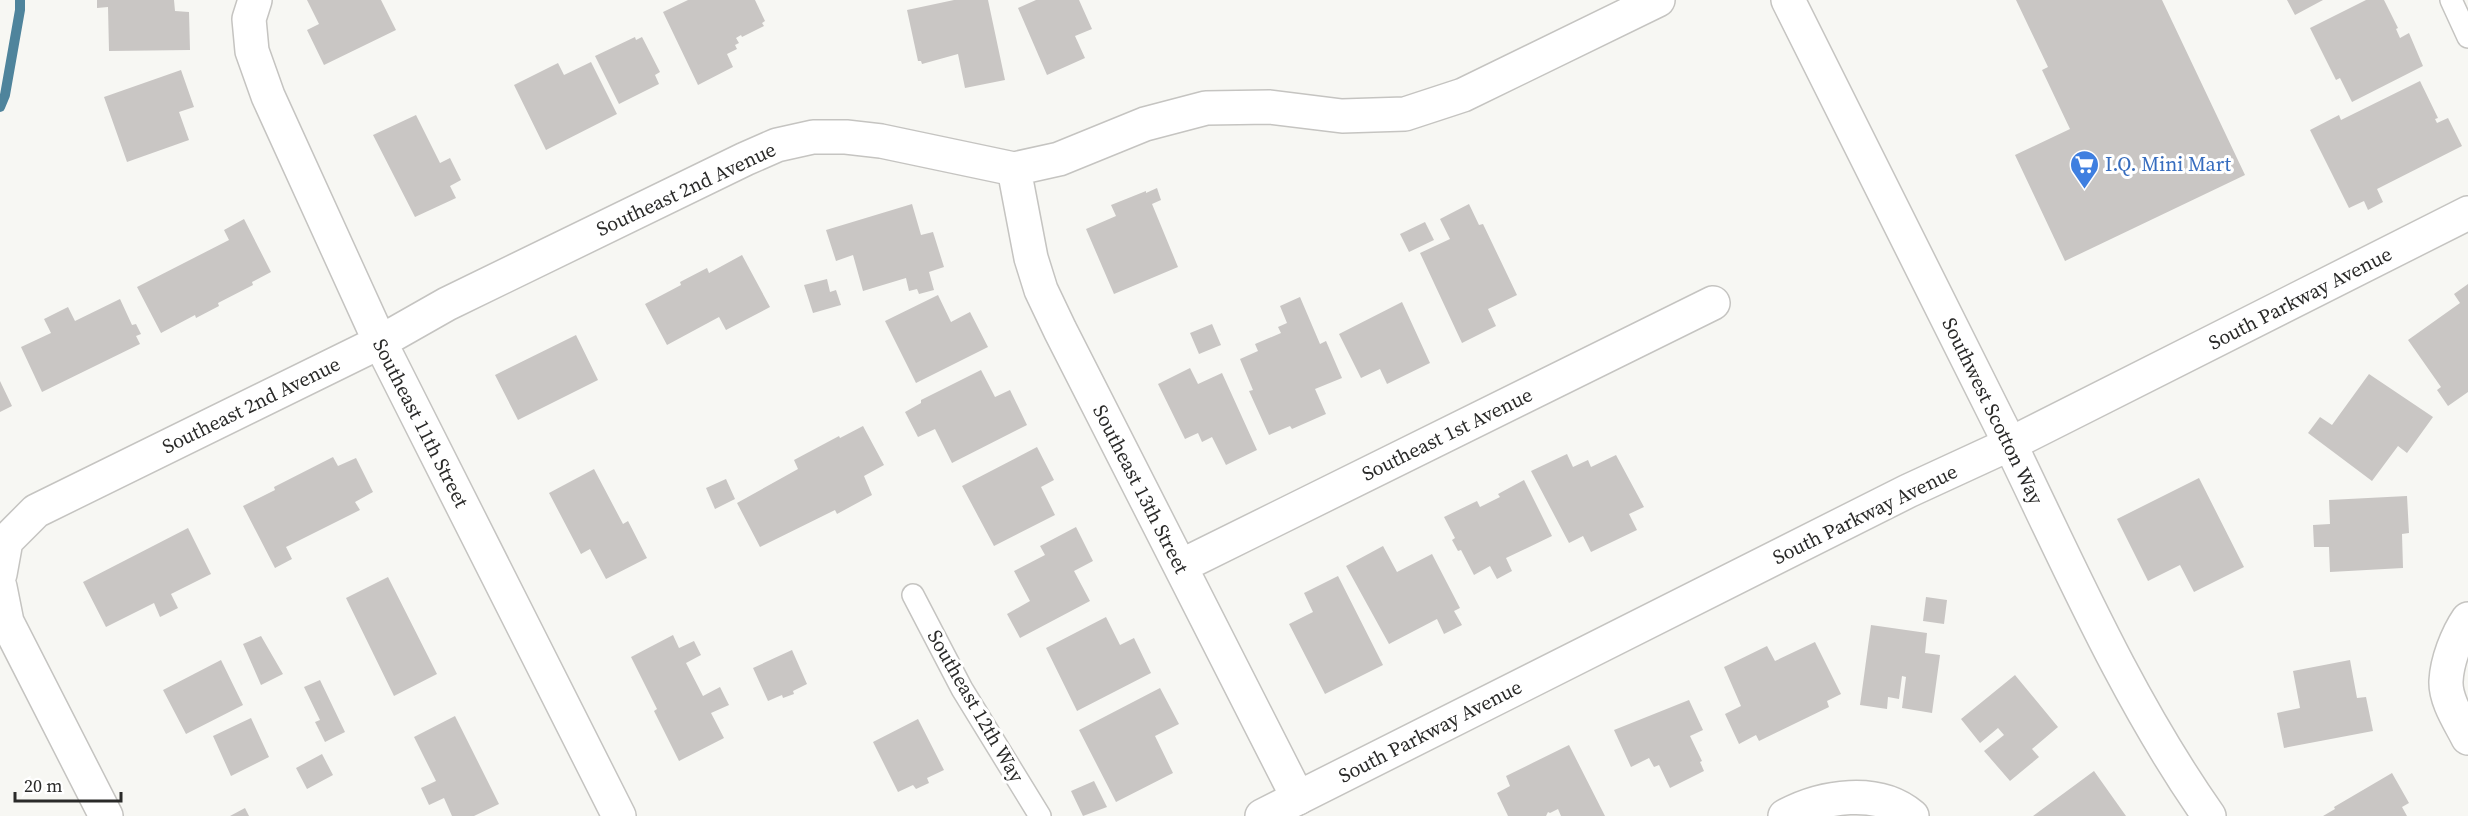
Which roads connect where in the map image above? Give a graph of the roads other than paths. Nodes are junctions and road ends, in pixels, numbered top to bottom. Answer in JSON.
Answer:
{"nodes":[{"id":1,"x":1658,"y":0,"type":"edge"},
{"id":2,"x":1788,"y":0,"type":"edge"},
{"id":3,"x":2451,"y":0,"type":"edge"},
{"id":4,"x":252,"y":10,"type":"edge"},
{"id":5,"x":2468,"y":37,"type":"edge"},
{"id":6,"x":1014,"y":169,"type":"junction"},
{"id":7,"x":2468,"y":213,"type":"edge"},
{"id":8,"x":1713,"y":303,"type":"dead end"},
{"id":9,"x":380,"y":342,"type":"junction"},
{"id":10,"x":2010,"y":444,"type":"junction"},
{"id":11,"x":1181,"y":566,"type":"junction"},
{"id":12,"x":0,"y":574,"type":"edge"},
{"id":13,"x":0,"y":588,"type":"edge"},
{"id":14,"x":913,"y":595,"type":"dead end"},
{"id":15,"x":2468,"y":619,"type":"edge"},
{"id":16,"x":2468,"y":738,"type":"edge"},
{"id":17,"x":1298,"y":798,"type":"junction"},
{"id":18,"x":97,"y":813,"type":"edge"},
{"id":19,"x":620,"y":816,"type":"edge"},
{"id":20,"x":1040,"y":816,"type":"edge"},
{"id":21,"x":1262,"y":816,"type":"edge"},
{"id":22,"x":1785,"y":816,"type":"edge"},
{"id":23,"x":1912,"y":816,"type":"edge"},
{"id":24,"x":2210,"y":816,"type":"edge"}],
"edges":[{"from":1,"to":6,"type":"street","name":"Southeast 2nd Avenue"},
{"from":2,"to":10,"type":"street","name":"Southwest Scotton Way"},
{"from":3,"to":5,"type":"lane"},
{"from":4,"to":9,"type":"street","name":"Southeast 11th Street"},
{"from":6,"to":9,"type":"street","name":"Southeast 2nd Avenue"},
{"from":6,"to":11,"type":"street","name":"Southeast 13th Street"},
{"from":7,"to":10,"type":"street","name":"South Parkway Avenue"},
{"from":8,"to":11,"type":"street","name":"Southeast 1st Avenue"},
{"from":9,"to":12,"type":"street","name":"Southeast 2nd Avenue"},
{"from":9,"to":19,"type":"street","name":"Southeast 11th Street"},
{"from":10,"to":17,"type":"street","name":"South Parkway Avenue"},
{"from":10,"to":24,"type":"street","name":"Southwest Scotton Way"},
{"from":11,"to":17,"type":"street","name":"Southeast 13th Street"},
{"from":13,"to":18,"type":"street"},
{"from":14,"to":20,"type":"lane","name":"Southeast 12th Way"},
{"from":15,"to":16,"type":"street"},
{"from":17,"to":21,"type":"street","name":"South Parkway Avenue"},
{"from":22,"to":23,"type":"street"}]}
